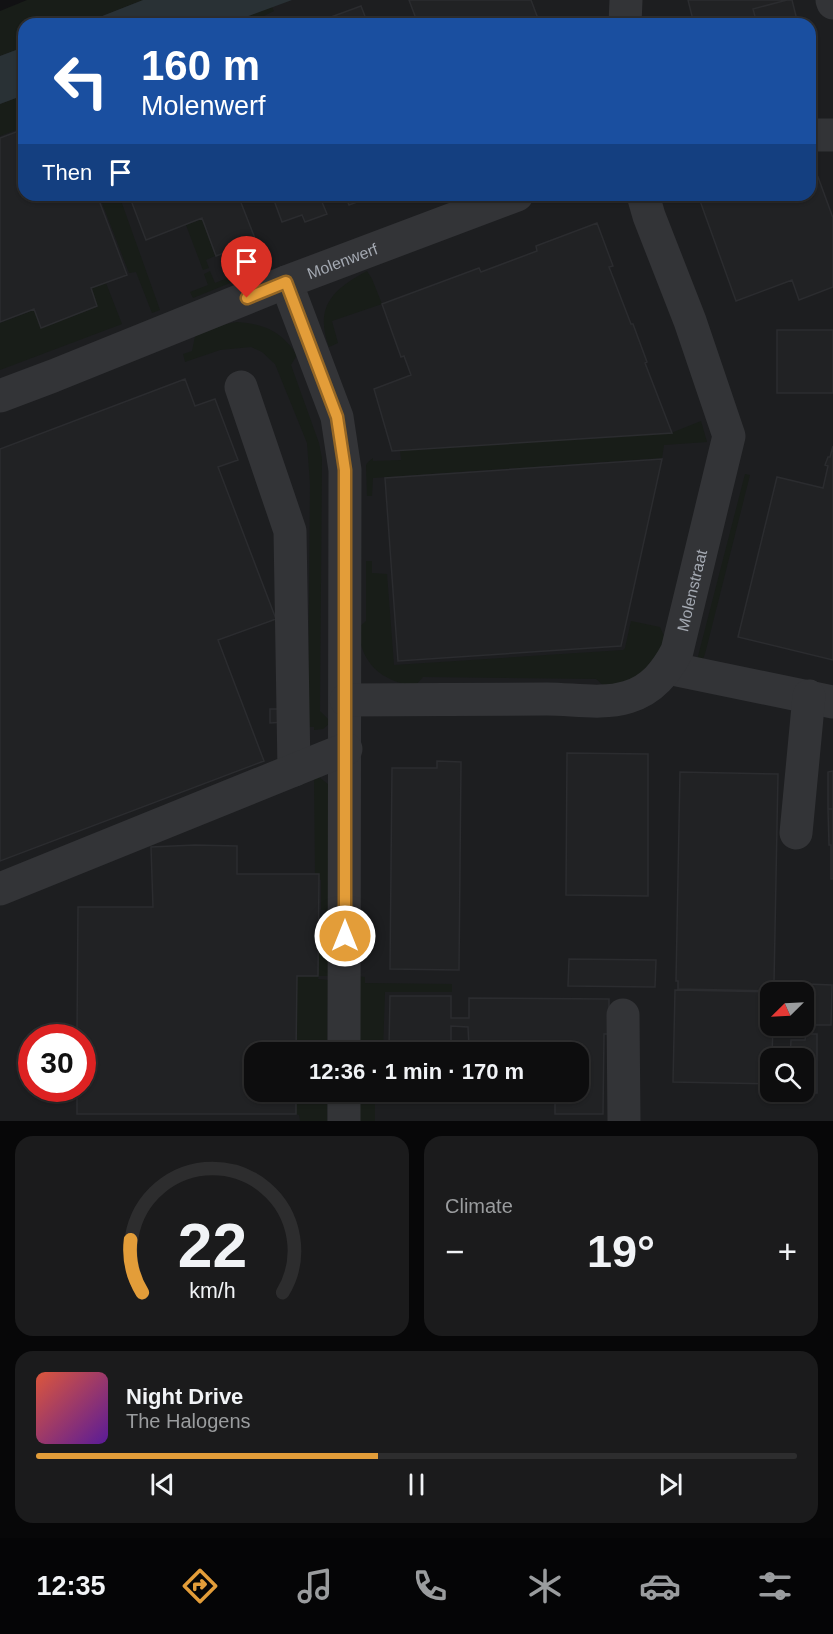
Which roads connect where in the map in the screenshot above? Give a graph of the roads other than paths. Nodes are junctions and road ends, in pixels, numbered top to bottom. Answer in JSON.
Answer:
{"nodes":[{"id":1,"x":626,"y":0,"type":"edge"},
{"id":2,"x":625,"y":18,"type":"edge"},
{"id":3,"x":816,"y":135,"type":"edge"},
{"id":4,"x":833,"y":135,"type":"edge"},
{"id":5,"x":501,"y":201,"type":"edge"},
{"id":6,"x":645,"y":201,"type":"edge"},
{"id":7,"x":286,"y":282,"type":"junction"},
{"id":8,"x":241,"y":387,"type":"dead end"},
{"id":9,"x":0,"y":396,"type":"edge"},
{"id":10,"x":668,"y":668,"type":"junction"},
{"id":11,"x":821,"y":699,"type":"edge"},
{"id":12,"x":346,"y":700,"type":"junction"},
{"id":13,"x":346,"y":749,"type":"junction"},
{"id":14,"x":294,"y":770,"type":"junction"},
{"id":15,"x":796,"y":833,"type":"dead end"},
{"id":16,"x":0,"y":889,"type":"edge"},
{"id":17,"x":623,"y":1015,"type":"dead end"},
{"id":18,"x":345,"y":1042,"type":"edge"},
{"id":19,"x":344,"y":1102,"type":"edge"},
{"id":20,"x":344,"y":1121,"type":"edge"},
{"id":21,"x":624,"y":1121,"type":"edge"}],
"edges":[{"from":1,"to":2,"type":"street"},
{"from":3,"to":4,"type":"street"},
{"from":5,"to":7,"type":"street","name":"Molenwerf"},
{"from":6,"to":10,"type":"street","name":"Molenstraat"},
{"from":7,"to":9,"type":"street","name":"Molenwerf"},
{"from":7,"to":12,"type":"street"},
{"from":8,"to":14,"type":"street"},
{"from":10,"to":11,"type":"street"},
{"from":10,"to":12,"type":"street","name":"Molenstraat"},
{"from":11,"to":15,"type":"street"},
{"from":12,"to":13,"type":"street"},
{"from":13,"to":14,"type":"street"},
{"from":13,"to":18,"type":"street"},
{"from":14,"to":16,"type":"street"},
{"from":17,"to":21,"type":"street"},
{"from":19,"to":20,"type":"street"}]}
